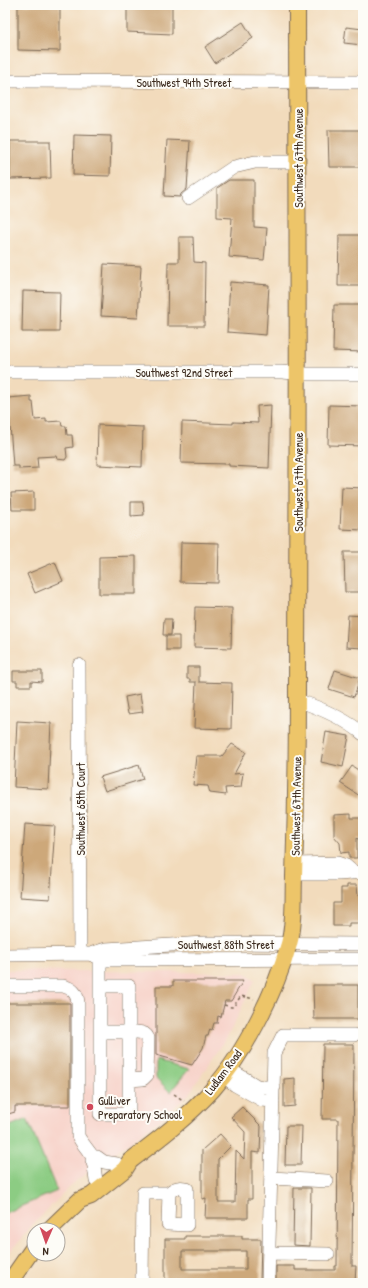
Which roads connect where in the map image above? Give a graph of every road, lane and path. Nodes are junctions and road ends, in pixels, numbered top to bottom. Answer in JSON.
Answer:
{"nodes":[{"id":1,"x":297,"y":5,"type":"edge"},
{"id":2,"x":5,"y":81,"type":"edge"},
{"id":3,"x":297,"y":82,"type":"junction"},
{"id":4,"x":363,"y":82,"type":"edge"},
{"id":5,"x":298,"y":162,"type":"junction"},
{"id":6,"x":188,"y":198,"type":"dead end"},
{"id":7,"x":5,"y":372,"type":"edge"},
{"id":8,"x":298,"y":373,"type":"junction"},
{"id":9,"x":363,"y":374,"type":"edge"},
{"id":10,"x":80,"y":665,"type":"dead end"},
{"id":11,"x":297,"y":700,"type":"junction"},
{"id":12,"x":363,"y":734,"type":"edge"},
{"id":13,"x":294,"y":869,"type":"junction"},
{"id":14,"x":358,"y":872,"type":"edge"},
{"id":15,"x":363,"y":944,"type":"edge"},
{"id":16,"x":287,"y":951,"type":"junction"},
{"id":17,"x":92,"y":954,"type":"junction"},
{"id":18,"x":5,"y":955,"type":"edge"},
{"id":19,"x":363,"y":959,"type":"edge"},
{"id":20,"x":5,"y":986,"type":"edge"},
{"id":21,"x":100,"y":986,"type":"junction"},
{"id":22,"x":254,"y":999,"type":"dead end"},
{"id":23,"x":224,"y":1005,"type":"dead end"},
{"id":24,"x":100,"y":1032,"type":"junction"},
{"id":25,"x":129,"y":1032,"type":"junction"},
{"id":26,"x":354,"y":1035,"type":"dead end"},
{"id":27,"x":226,"y":1072,"type":"junction"},
{"id":28,"x":129,"y":1080,"type":"junction"},
{"id":29,"x":274,"y":1086,"type":"junction"},
{"id":30,"x":174,"y":1094,"type":"dead end"},
{"id":31,"x":78,"y":1101,"type":"junction"},
{"id":32,"x":100,"y":1101,"type":"junction"},
{"id":33,"x":273,"y":1101,"type":"junction"},
{"id":34,"x":185,"y":1102,"type":"dead end"},
{"id":35,"x":93,"y":1157,"type":"junction"},
{"id":36,"x":124,"y":1162,"type":"junction"},
{"id":37,"x":271,"y":1178,"type":"junction"},
{"id":38,"x":96,"y":1181,"type":"junction"},
{"id":39,"x":327,"y":1181,"type":"dead end"},
{"id":40,"x":168,"y":1193,"type":"dead end"},
{"id":41,"x":80,"y":1200,"type":"junction"},
{"id":42,"x":57,"y":1222,"type":"edge"},
{"id":43,"x":269,"y":1253,"type":"junction"},
{"id":44,"x":328,"y":1254,"type":"dead end"},
{"id":45,"x":26,"y":1259,"type":"edge"},
{"id":46,"x":9,"y":1283,"type":"edge"},
{"id":47,"x":142,"y":1283,"type":"edge"},
{"id":48,"x":268,"y":1283,"type":"edge"}],
"edges":[{"from":1,"to":3,"type":"main road","name":"Southwest 67th Avenue"},
{"from":2,"to":3,"type":"street","name":"Southwest 94th Street"},
{"from":3,"to":4,"type":"street","name":"Southwest 94th Street"},
{"from":3,"to":5,"type":"main road","name":"Southwest 67th Avenue"},
{"from":5,"to":6,"type":"street"},
{"from":5,"to":8,"type":"main road","name":"Southwest 67th Avenue"},
{"from":7,"to":8,"type":"street","name":"Southwest 92nd Street"},
{"from":8,"to":9,"type":"street","name":"Southwest 92nd Street"},
{"from":8,"to":11,"type":"main road","name":"Southwest 67th Avenue"},
{"from":10,"to":17,"type":"street","name":"Southwest 65th Court"},
{"from":11,"to":12,"type":"street"},
{"from":11,"to":13,"type":"main road","name":"Southwest 67th Avenue"},
{"from":13,"to":14,"type":"street"},
{"from":13,"to":16,"type":"main road","name":"Southwest 67th Avenue"},
{"from":15,"to":16,"type":"street","name":"Southwest 88th Street"},
{"from":16,"to":17,"type":"street","name":"Southwest 88th Street"},
{"from":16,"to":19,"type":"street","name":"Southwest 88th Street"},
{"from":16,"to":27,"type":"main road","name":"Ludlam Road"},
{"from":17,"to":18,"type":"street","name":"Southwest 88th Street"},
{"from":17,"to":21,"type":"street","name":"Southwest 65th Court"},
{"from":20,"to":31,"type":"street"},
{"from":21,"to":24,"type":"street","name":"Southwest 65th Court"},
{"from":21,"to":25,"type":"street"},
{"from":22,"to":23,"type":"path"},
{"from":24,"to":25,"type":"street"},
{"from":24,"to":32,"type":"street","name":"Southwest 65th Court"},
{"from":25,"to":28,"type":"street"},
{"from":25,"to":28,"type":"street"},
{"from":26,"to":29,"type":"street"},
{"from":27,"to":29,"type":"street"},
{"from":27,"to":33,"type":"street"},
{"from":27,"to":36,"type":"main road","name":"Ludlam Road"},
{"from":28,"to":32,"type":"street"},
{"from":29,"to":33,"type":"street"},
{"from":30,"to":34,"type":"path"},
{"from":31,"to":32,"type":"street"},
{"from":31,"to":35,"type":"street"},
{"from":33,"to":37,"type":"street"},
{"from":35,"to":36,"type":"street"},
{"from":35,"to":38,"type":"street"},
{"from":36,"to":38,"type":"main road","name":"Ludlam Road"},
{"from":36,"to":41,"type":"main road","name":"Ludlam Road"},
{"from":37,"to":39,"type":"street"},
{"from":37,"to":43,"type":"street"},
{"from":38,"to":41,"type":"main road","name":"Ludlam Road"},
{"from":40,"to":47,"type":"street"},
{"from":41,"to":42,"type":"main road","name":"Ludlam Road"},
{"from":43,"to":44,"type":"street"},
{"from":43,"to":48,"type":"street"},
{"from":45,"to":46,"type":"main road"}]}
